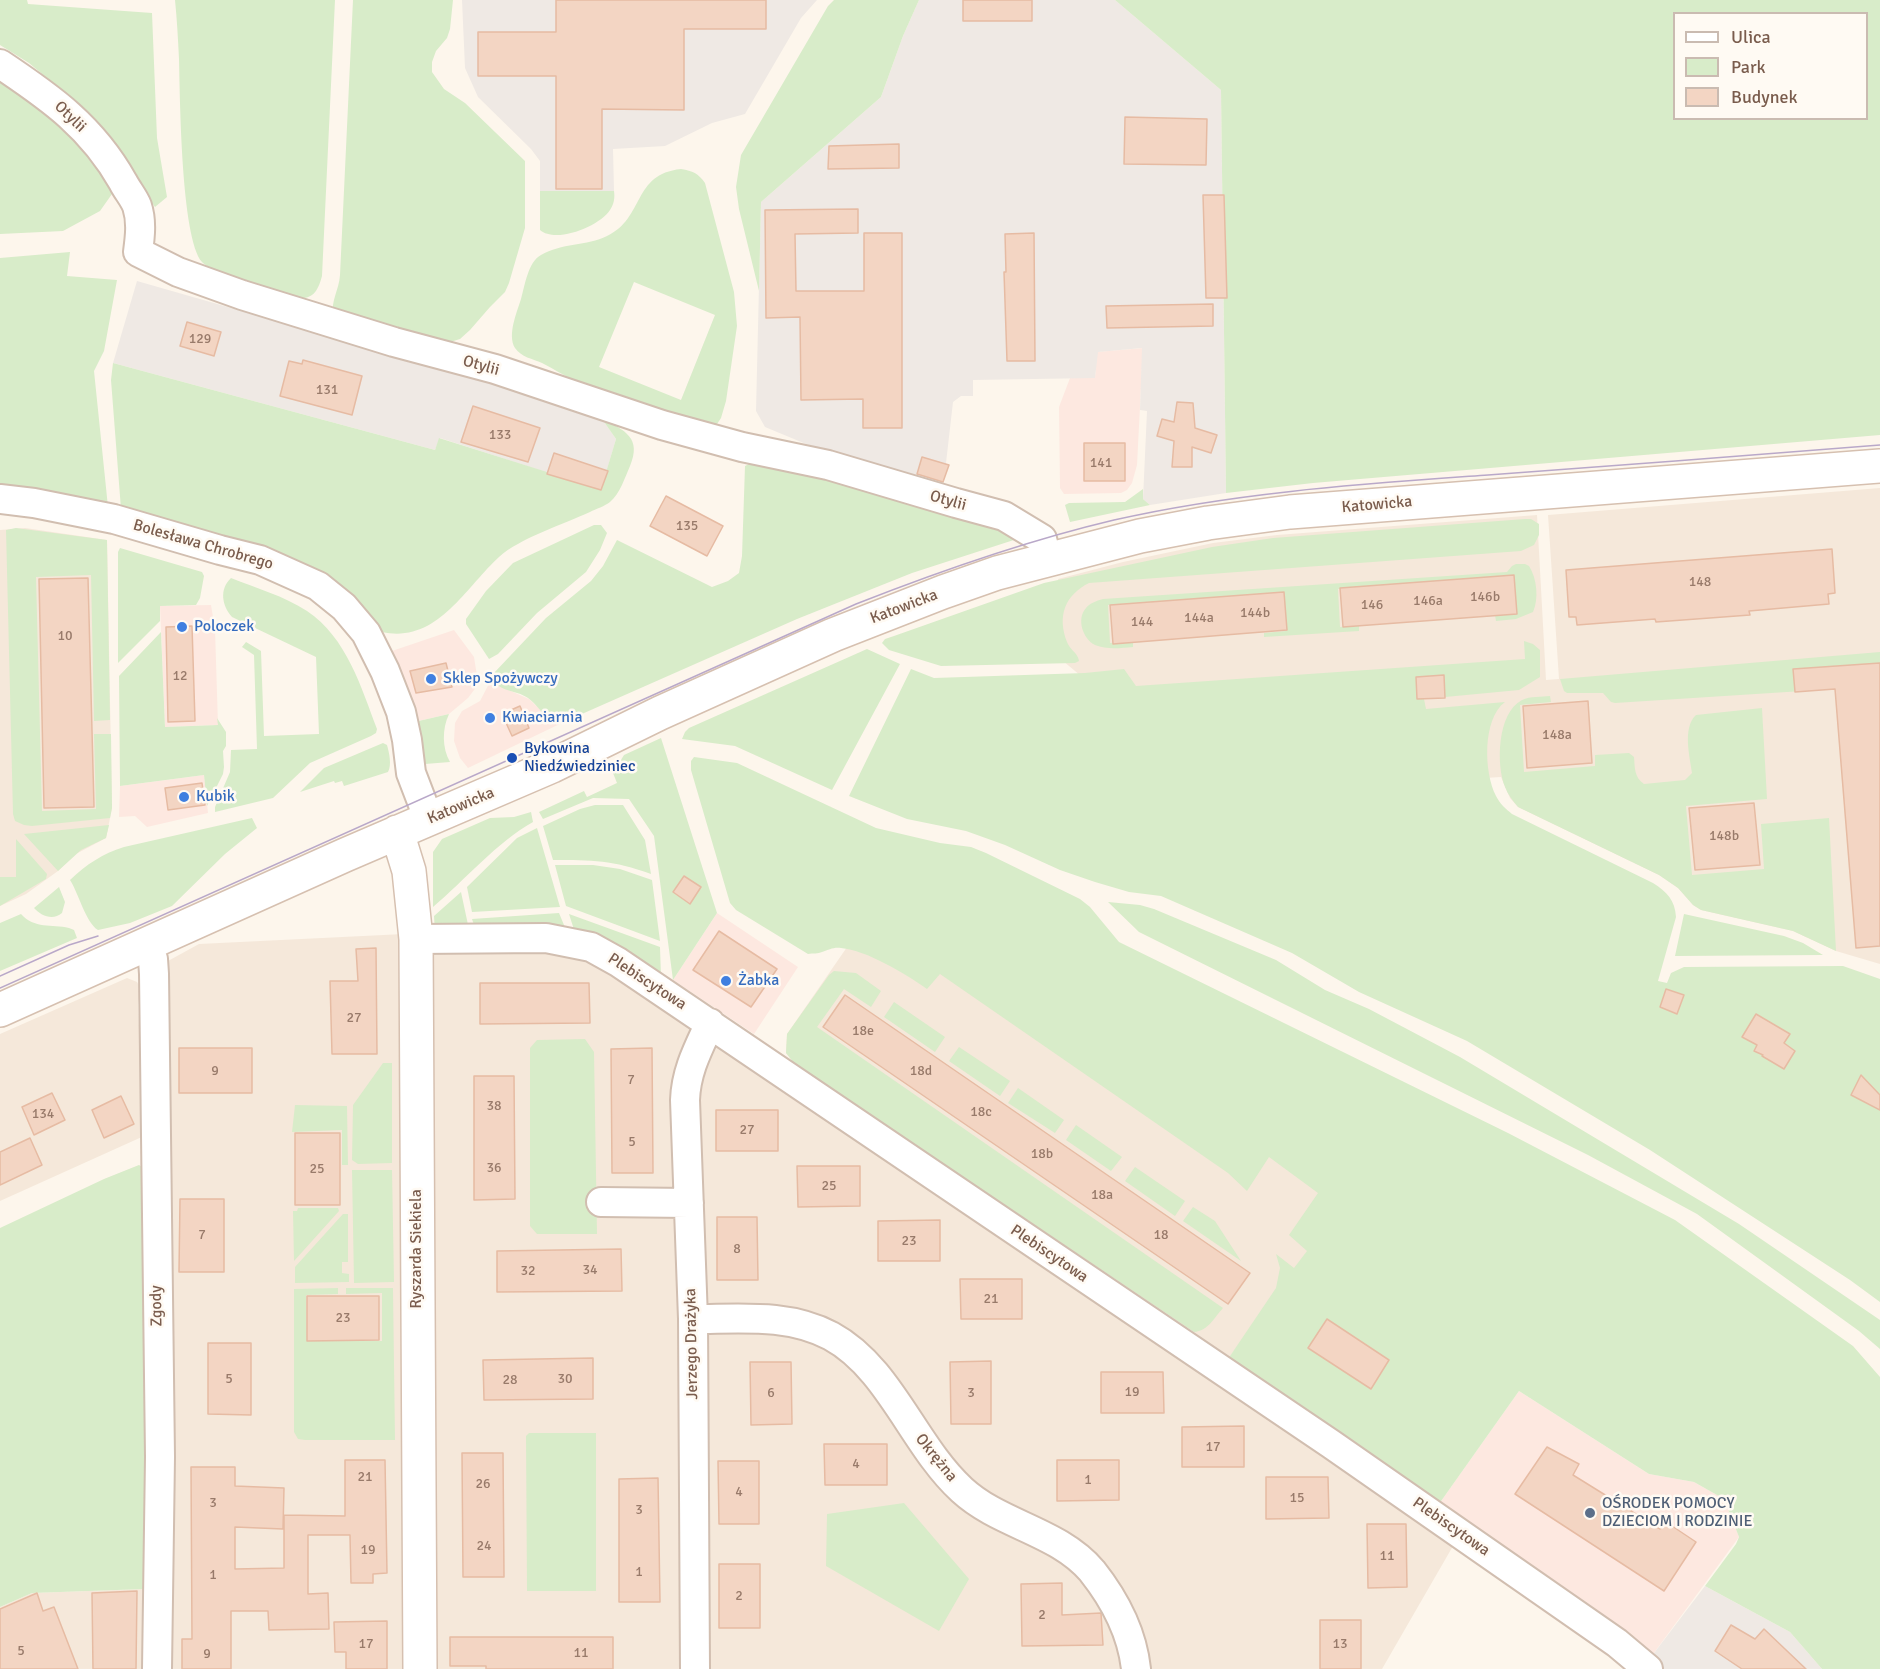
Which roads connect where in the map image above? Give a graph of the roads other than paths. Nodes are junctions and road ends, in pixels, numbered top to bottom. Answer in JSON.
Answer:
{"nodes":[{"id":1,"x":0,"y":64,"type":"edge"},
{"id":2,"x":1880,"y":466,"type":"edge"},
{"id":3,"x":0,"y":499,"type":"edge"},
{"id":4,"x":1047,"y":559,"type":"junction"},
{"id":5,"x":429,"y":820,"type":"junction"},
{"id":6,"x":397,"y":832,"type":"junction"},
{"id":7,"x":416,"y":939,"type":"junction"},
{"id":8,"x":147,"y":945,"type":"junction"},
{"id":9,"x":0,"y":1010,"type":"edge"},
{"id":10,"x":711,"y":1023,"type":"junction"},
{"id":11,"x":601,"y":1202,"type":"dead end"},
{"id":12,"x":689,"y":1203,"type":"junction"},
{"id":13,"x":693,"y":1318,"type":"junction"},
{"id":14,"x":157,"y":1669,"type":"edge"},
{"id":15,"x":420,"y":1669,"type":"edge"},
{"id":16,"x":695,"y":1669,"type":"edge"},
{"id":17,"x":1136,"y":1669,"type":"edge"},
{"id":18,"x":1648,"y":1669,"type":"edge"}],
"edges":[{"from":1,"to":4,"type":"street","name":"Otylii"},
{"from":2,"to":4,"type":"street","name":"Katowicka"},
{"from":3,"to":5,"type":"street","name":"Bolesława Chrobrego"},
{"from":4,"to":5,"type":"street","name":"Katowicka"},
{"from":5,"to":6,"type":"street","name":"Katowicka"},
{"from":6,"to":7,"type":"street","name":"Ryszarda Siekiela"},
{"from":6,"to":8,"type":"street","name":"Katowicka"},
{"from":7,"to":10,"type":"street","name":"Plebiscytowa"},
{"from":7,"to":15,"type":"street","name":"Ryszarda Siekiela"},
{"from":8,"to":9,"type":"street","name":"Katowicka"},
{"from":8,"to":14,"type":"street","name":"Zgody"},
{"from":10,"to":12,"type":"street","name":"Jerzego Drażyka"},
{"from":10,"to":18,"type":"street","name":"Plebiscytowa"},
{"from":11,"to":12,"type":"street"},
{"from":12,"to":13,"type":"street","name":"Jerzego Drażyka"},
{"from":13,"to":16,"type":"street","name":"Jerzego Drażyka"},
{"from":13,"to":17,"type":"street","name":"Okrężna"}]}
